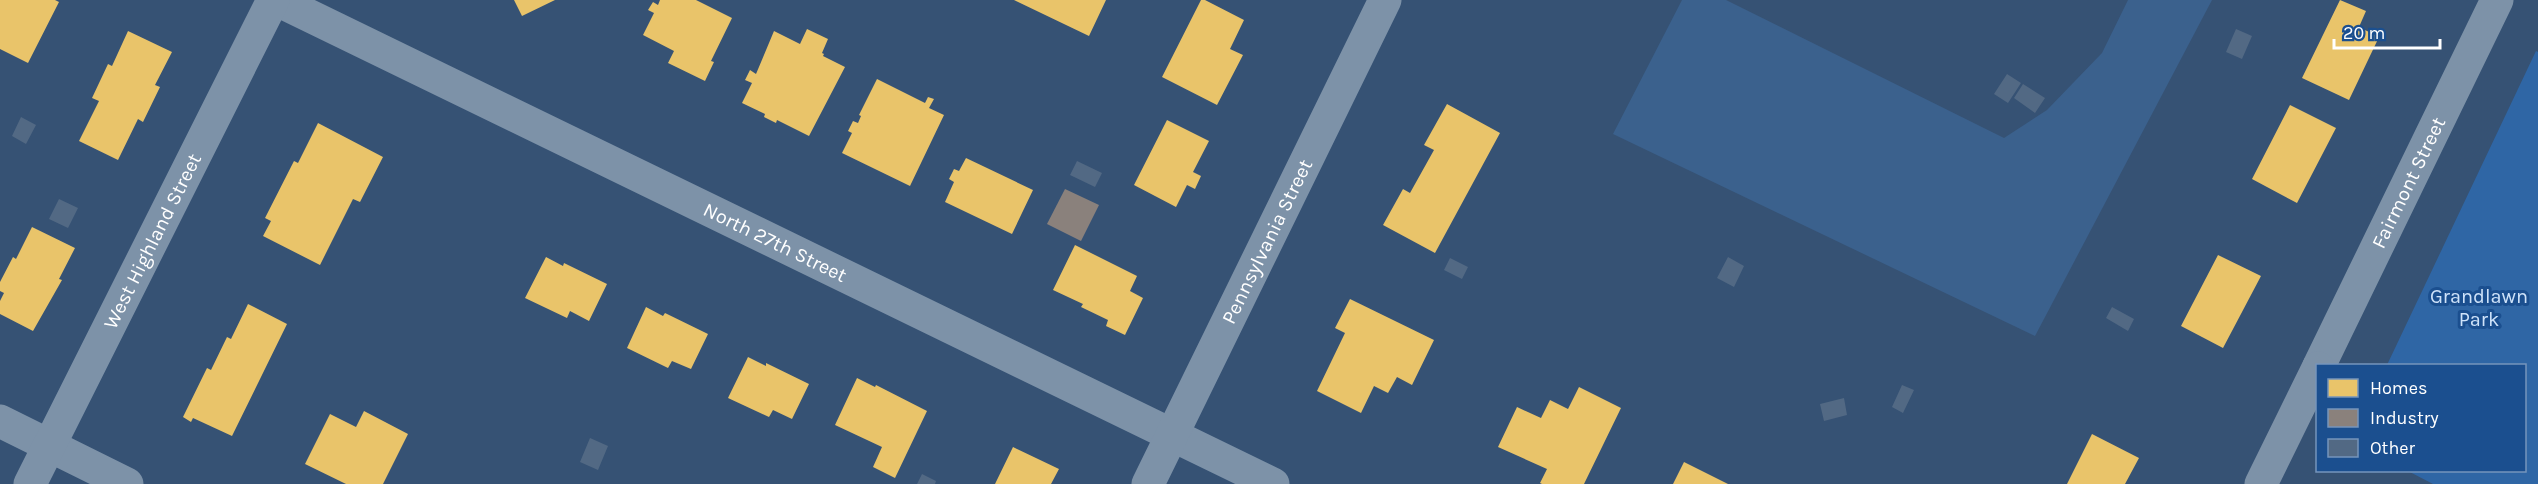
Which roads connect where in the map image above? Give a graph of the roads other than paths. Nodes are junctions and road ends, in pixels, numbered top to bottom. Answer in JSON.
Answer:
{"nodes":[{"id":1,"x":275,"y":0,"type":"edge"},
{"id":2,"x":1385,"y":0,"type":"edge"},
{"id":3,"x":2497,"y":0,"type":"edge"},
{"id":4,"x":2319,"y":364,"type":"edge"},
{"id":5,"x":2316,"y":371,"type":"edge"},
{"id":6,"x":0,"y":421,"type":"edge"},
{"id":7,"x":1172,"y":434,"type":"junction"},
{"id":8,"x":48,"y":445,"type":"junction"},
{"id":9,"x":30,"y":484,"type":"edge"},
{"id":10,"x":127,"y":484,"type":"edge"},
{"id":11,"x":1148,"y":484,"type":"edge"},
{"id":12,"x":1273,"y":484,"type":"edge"},
{"id":13,"x":2261,"y":484,"type":"edge"}],
"edges":[{"from":1,"to":7,"type":"street","name":"North 27th Street"},
{"from":1,"to":8,"type":"street","name":"West Highland Street"},
{"from":2,"to":7,"type":"street","name":"Pennsylvania Street"},
{"from":3,"to":4,"type":"street","name":"Fairmont Street"},
{"from":5,"to":13,"type":"street","name":"Fairmont Street"},
{"from":6,"to":8,"type":"street"},
{"from":7,"to":11,"type":"street","name":"Pennsylvania Street"},
{"from":7,"to":12,"type":"street","name":"North 27th Street"},
{"from":8,"to":9,"type":"street","name":"West Highland Street"},
{"from":8,"to":10,"type":"street"}]}
